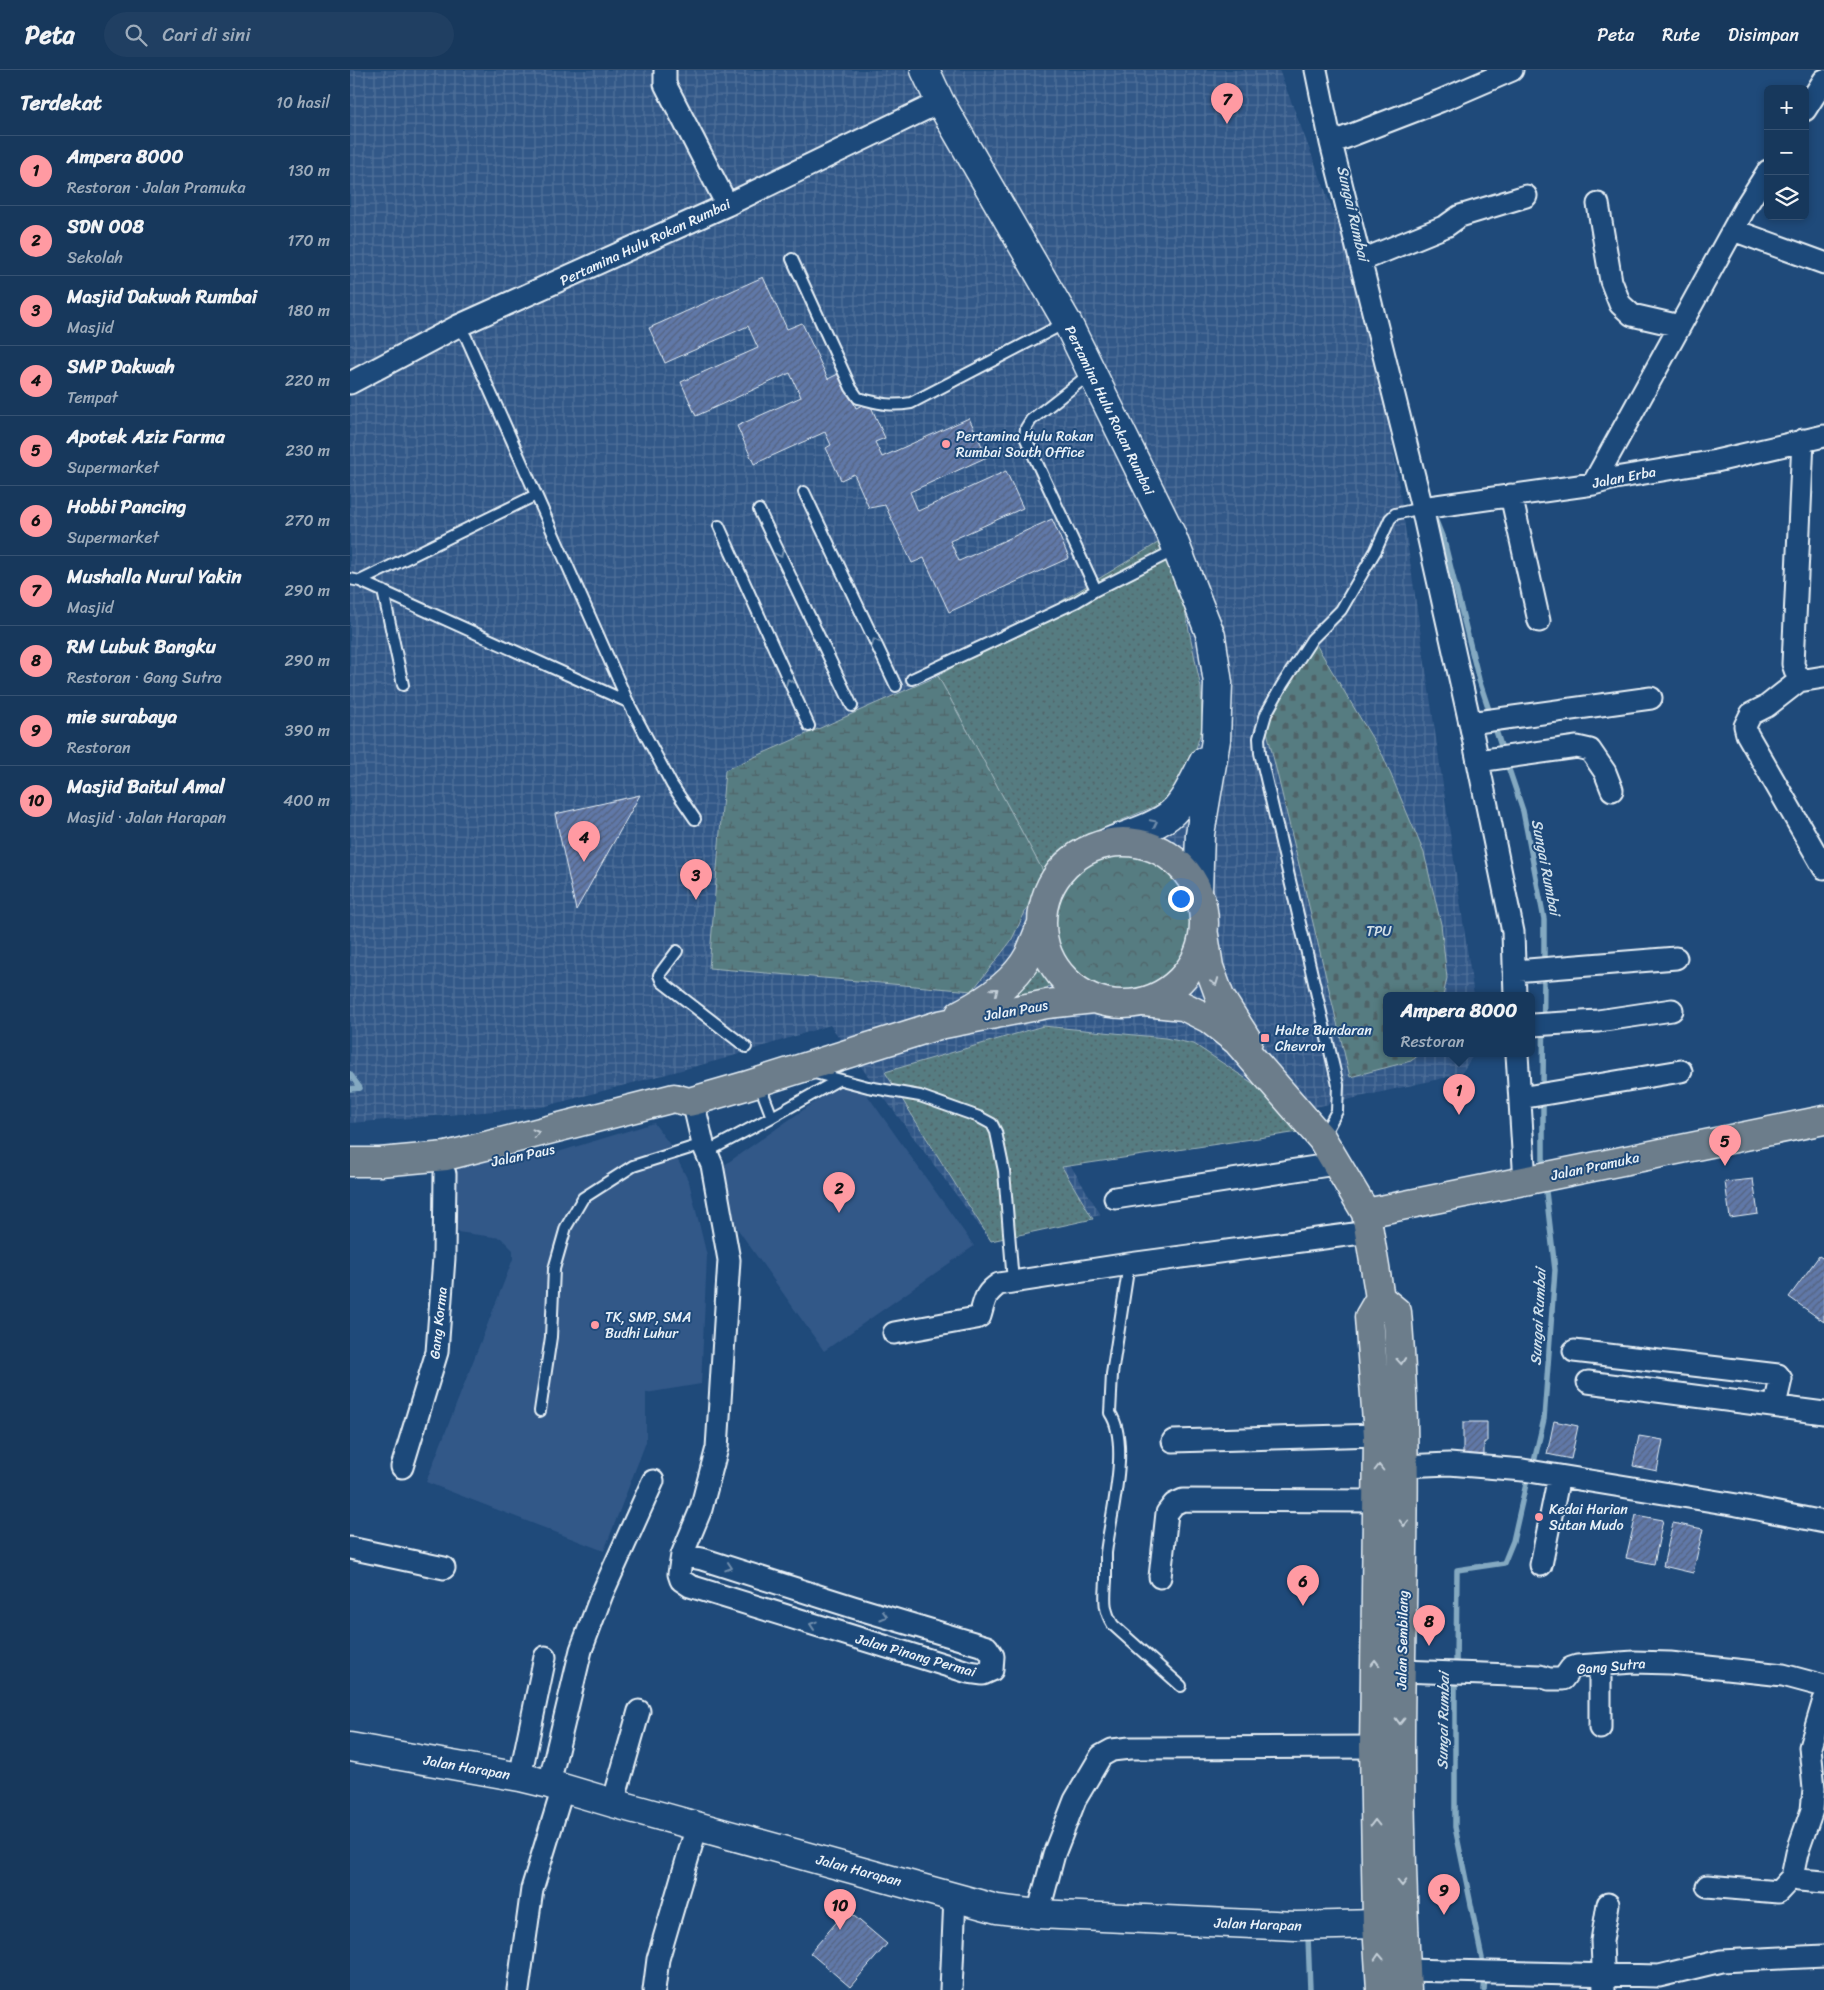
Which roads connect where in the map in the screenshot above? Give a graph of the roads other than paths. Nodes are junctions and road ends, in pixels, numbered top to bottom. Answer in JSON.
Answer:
{"nodes":[{"id":1,"x":665,"y":70,"type":"edge"},
{"id":2,"x":924,"y":70,"type":"edge"},
{"id":3,"x":1316,"y":70,"type":"edge"},
{"id":4,"x":1512,"y":70,"type":"edge"},
{"id":5,"x":1824,"y":80,"type":"edge"},
{"id":6,"x":940,"y":102,"type":"junction"},
{"id":7,"x":1809,"y":104,"type":"edge"},
{"id":8,"x":1331,"y":143,"type":"junction"},
{"id":9,"x":1766,"y":175,"type":"edge"},
{"id":10,"x":1526,"y":196,"type":"dead end"},
{"id":11,"x":727,"y":204,"type":"junction"},
{"id":12,"x":1598,"y":204,"type":"dead end"},
{"id":13,"x":1733,"y":230,"type":"junction"},
{"id":14,"x":792,"y":259,"type":"dead end"},
{"id":15,"x":1360,"y":261,"type":"junction"},
{"id":16,"x":1824,"y":264,"type":"edge"},
{"id":17,"x":1067,"y":322,"type":"junction"},
{"id":18,"x":458,"y":326,"type":"junction"},
{"id":19,"x":1680,"y":326,"type":"junction"},
{"id":20,"x":1092,"y":373,"type":"junction"},
{"id":21,"x":350,"y":383,"type":"edge"},
{"id":22,"x":1824,"y":436,"type":"edge"},
{"id":23,"x":1803,"y":440,"type":"junction"},
{"id":24,"x":1593,"y":484,"type":"junction"},
{"id":25,"x":804,"y":492,"type":"dead end"},
{"id":26,"x":536,"y":495,"type":"junction"},
{"id":27,"x":1510,"y":495,"type":"junction"},
{"id":28,"x":1422,"y":508,"type":"junction"},
{"id":29,"x":759,"y":510,"type":"dead end"},
{"id":30,"x":719,"y":526,"type":"dead end"},
{"id":31,"x":1177,"y":549,"type":"junction"},
{"id":32,"x":355,"y":580,"type":"edge"},
{"id":33,"x":1096,"y":590,"type":"junction"},
{"id":34,"x":383,"y":591,"type":"junction"},
{"id":35,"x":1539,"y":621,"type":"dead end"},
{"id":36,"x":1824,"y":677,"type":"edge"},
{"id":37,"x":912,"y":679,"type":"dead end"},
{"id":38,"x":1799,"y":681,"type":"junction"},
{"id":39,"x":403,"y":685,"type":"dead end"},
{"id":40,"x":896,"y":686,"type":"dead end"},
{"id":41,"x":1651,"y":698,"type":"dead end"},
{"id":42,"x":628,"y":702,"type":"junction"},
{"id":43,"x":852,"y":706,"type":"dead end"},
{"id":44,"x":1485,"y":721,"type":"junction"},
{"id":45,"x":809,"y":726,"type":"dead end"},
{"id":46,"x":1216,"y":740,"type":"junction"},
{"id":47,"x":1496,"y":758,"type":"junction"},
{"id":48,"x":1612,"y":790,"type":"dead end"},
{"id":49,"x":694,"y":819,"type":"dead end"},
{"id":50,"x":1109,"y":842,"type":"junction"},
{"id":51,"x":1824,"y":868,"type":"edge"},
{"id":52,"x":1198,"y":891,"type":"junction"},
{"id":53,"x":1041,"y":926,"type":"junction"},
{"id":54,"x":1204,"y":935,"type":"junction"},
{"id":55,"x":677,"y":951,"type":"dead end"},
{"id":56,"x":1676,"y":958,"type":"dead end"},
{"id":57,"x":1514,"y":971,"type":"junction"},
{"id":58,"x":1515,"y":992,"type":"edge"},
{"id":59,"x":1094,"y":999,"type":"junction"},
{"id":60,"x":1144,"y":1002,"type":"junction"},
{"id":61,"x":1672,"y":1010,"type":"dead end"},
{"id":62,"x":939,"y":1025,"type":"junction"},
{"id":63,"x":1540,"y":1025,"type":"edge"},
{"id":64,"x":746,"y":1047,"type":"dead end"},
{"id":65,"x":1518,"y":1057,"type":"edge"},
{"id":66,"x":799,"y":1069,"type":"junction"},
{"id":67,"x":1681,"y":1071,"type":"dead end"},
{"id":68,"x":838,"y":1080,"type":"junction"},
{"id":69,"x":758,"y":1082,"type":"junction"},
{"id":70,"x":1276,"y":1084,"type":"junction"},
{"id":71,"x":1536,"y":1095,"type":"junction"},
{"id":72,"x":697,"y":1099,"type":"junction"},
{"id":73,"x":772,"y":1117,"type":"junction"},
{"id":74,"x":1824,"y":1120,"type":"edge"},
{"id":75,"x":1322,"y":1139,"type":"junction"},
{"id":76,"x":710,"y":1152,"type":"junction"},
{"id":77,"x":350,"y":1162,"type":"edge"},
{"id":78,"x":1335,"y":1164,"type":"junction"},
{"id":79,"x":445,"y":1174,"type":"junction"},
{"id":80,"x":350,"y":1176,"type":"edge"},
{"id":81,"x":1525,"y":1182,"type":"junction"},
{"id":82,"x":1115,"y":1198,"type":"dead end"},
{"id":83,"x":1367,"y":1223,"type":"junction"},
{"id":84,"x":1129,"y":1264,"type":"junction"},
{"id":85,"x":1013,"y":1282,"type":"junction"},
{"id":86,"x":1382,"y":1309,"type":"junction"},
{"id":87,"x":894,"y":1333,"type":"dead end"},
{"id":88,"x":1574,"y":1351,"type":"dead end"},
{"id":89,"x":1588,"y":1382,"type":"dead end"},
{"id":90,"x":1775,"y":1405,"type":"junction"},
{"id":91,"x":540,"y":1411,"type":"dead end"},
{"id":92,"x":1824,"y":1413,"type":"edge"},
{"id":93,"x":1378,"y":1435,"type":"junction"},
{"id":94,"x":1174,"y":1441,"type":"dead end"},
{"id":95,"x":1404,"y":1466,"type":"junction"},
{"id":96,"x":402,"y":1467,"type":"dead end"},
{"id":97,"x":1559,"y":1476,"type":"junction"},
{"id":98,"x":653,"y":1480,"type":"dead end"},
{"id":99,"x":1378,"y":1501,"type":"junction"},
{"id":100,"x":1824,"y":1522,"type":"edge"},
{"id":101,"x":350,"y":1548,"type":"edge"},
{"id":102,"x":682,"y":1555,"type":"junction"},
{"id":103,"x":1541,"y":1565,"type":"dead end"},
{"id":104,"x":444,"y":1568,"type":"dead end"},
{"id":105,"x":1160,"y":1577,"type":"dead end"},
{"id":106,"x":853,"y":1607,"type":"junction"},
{"id":107,"x":845,"y":1635,"type":"junction"},
{"id":108,"x":545,"y":1657,"type":"dead end"},
{"id":109,"x":1600,"y":1665,"type":"junction"},
{"id":110,"x":1401,"y":1671,"type":"junction"},
{"id":111,"x":1181,"y":1686,"type":"dead end"},
{"id":112,"x":1824,"y":1686,"type":"edge"},
{"id":113,"x":1824,"y":1700,"type":"edge"},
{"id":114,"x":639,"y":1711,"type":"dead end"},
{"id":115,"x":1600,"y":1728,"type":"dead end"},
{"id":116,"x":350,"y":1747,"type":"edge"},
{"id":117,"x":1374,"y":1747,"type":"junction"},
{"id":118,"x":520,"y":1777,"type":"junction"},
{"id":119,"x":556,"y":1786,"type":"junction"},
{"id":120,"x":613,"y":1803,"type":"junction"},
{"id":121,"x":697,"y":1826,"type":"junction"},
{"id":122,"x":1792,"y":1877,"type":"junction"},
{"id":123,"x":1824,"y":1882,"type":"edge"},
{"id":124,"x":1707,"y":1886,"type":"dead end"},
{"id":125,"x":955,"y":1897,"type":"junction"},
{"id":126,"x":1608,"y":1904,"type":"dead end"},
{"id":127,"x":1038,"y":1914,"type":"junction"},
{"id":128,"x":1377,"y":1924,"type":"junction"},
{"id":129,"x":1824,"y":1956,"type":"edge"},
{"id":130,"x":1406,"y":1980,"type":"edge"},
{"id":131,"x":1604,"y":1982,"type":"edge"},
{"id":132,"x":518,"y":1990,"type":"edge"},
{"id":133,"x":654,"y":1990,"type":"edge"},
{"id":134,"x":951,"y":1990,"type":"edge"},
{"id":135,"x":1381,"y":1990,"type":"edge"}],
"edges":[{"from":1,"to":11,"type":"street"},
{"from":2,"to":6,"type":"street","name":"Pertamina Hulu Rokan Rumbai"},
{"from":3,"to":8,"type":"street"},
{"from":4,"to":8,"type":"street"},
{"from":5,"to":7,"type":"street"},
{"from":6,"to":11,"type":"street","name":"Pertamina Hulu Rokan Rumbai"},
{"from":6,"to":17,"type":"street","name":"Pertamina Hulu Rokan Rumbai"},
{"from":8,"to":15,"type":"street"},
{"from":9,"to":13,"type":"street"},
{"from":10,"to":15,"type":"street"},
{"from":11,"to":18,"type":"street","name":"Pertamina Hulu Rokan Rumbai"},
{"from":12,"to":19,"type":"street"},
{"from":13,"to":16,"type":"street"},
{"from":13,"to":19,"type":"street"},
{"from":14,"to":17,"type":"lane"},
{"from":15,"to":28,"type":"street"},
{"from":17,"to":20,"type":"street","name":"Pertamina Hulu Rokan Rumbai"},
{"from":18,"to":21,"type":"street","name":"Pertamina Hulu Rokan Rumbai"},
{"from":18,"to":26,"type":"lane"},
{"from":19,"to":24,"type":"street"},
{"from":20,"to":31,"type":"street","name":"Pertamina Hulu Rokan Rumbai"},
{"from":20,"to":33,"type":"lane"},
{"from":22,"to":23,"type":"street","name":"Jalan Erba"},
{"from":23,"to":24,"type":"street","name":"Jalan Erba"},
{"from":23,"to":38,"type":"street"},
{"from":24,"to":27,"type":"street","name":"Jalan Erba"},
{"from":40,"to":25,"type":"lane","one_way":true},
{"from":26,"to":32,"type":"lane"},
{"from":26,"to":42,"type":"lane"},
{"from":27,"to":28,"type":"street","name":"Jalan Erba"},
{"from":27,"to":35,"type":"street"},
{"from":28,"to":44,"type":"street"},
{"from":28,"to":75,"type":"lane"},
{"from":29,"to":43,"type":"lane","one_way":true},
{"from":45,"to":30,"type":"lane","one_way":true},
{"from":31,"to":33,"type":"lane"},
{"from":31,"to":46,"type":"street","name":"Pertamina Hulu Rokan Rumbai"},
{"from":32,"to":34,"type":"lane"},
{"from":33,"to":37,"type":"lane"},
{"from":34,"to":39,"type":"lane"},
{"from":34,"to":42,"type":"lane"},
{"from":36,"to":38,"type":"street"},
{"from":38,"to":51,"type":"street"},
{"from":41,"to":44,"type":"street"},
{"from":42,"to":49,"type":"lane"},
{"from":44,"to":47,"type":"street"},
{"from":50,"to":46,"type":"street","name":"Pertamina Hulu Rokan Rumbai","one_way":true},
{"from":46,"to":52,"type":"street","name":"Pertamina Hulu Rokan Rumbai"},
{"from":47,"to":48,"type":"street"},
{"from":47,"to":57,"type":"street"},
{"from":50,"to":52,"type":"main road"},
{"from":50,"to":53,"type":"main road"},
{"from":52,"to":54,"type":"main road"},
{"from":53,"to":59,"type":"main road"},
{"from":62,"to":53,"type":"main road","name":"Jalan Paus","one_way":true},
{"from":54,"to":60,"type":"main road"},
{"from":54,"to":70,"type":"main road","name":"Jalan Sembilang","one_way":true},
{"from":55,"to":64,"type":"lane"},
{"from":56,"to":57,"type":"street"},
{"from":57,"to":58,"type":"street"},
{"from":59,"to":60,"type":"main road"},
{"from":59,"to":62,"type":"main road","name":"Jalan Paus"},
{"from":60,"to":70,"type":"main road","name":"Jalan Sembilang"},
{"from":61,"to":63,"type":"street"},
{"from":62,"to":66,"type":"main road","name":"Jalan Paus"},
{"from":65,"to":71,"type":"street"},
{"from":66,"to":68,"type":"lane"},
{"from":66,"to":69,"type":"main road","name":"Jalan Paus"},
{"from":67,"to":71,"type":"street"},
{"from":68,"to":73,"type":"lane"},
{"from":68,"to":85,"type":"lane"},
{"from":69,"to":72,"type":"main road","name":"Jalan Paus"},
{"from":69,"to":73,"type":"lane"},
{"from":70,"to":75,"type":"main road","name":"Jalan Sembilang"},
{"from":71,"to":81,"type":"street"},
{"from":72,"to":76,"type":"street","name":"Jalan Pinang Permai"},
{"from":77,"to":72,"type":"main road","name":"Jalan Paus","one_way":true},
{"from":72,"to":79,"type":"main road","name":"Jalan Paus"},
{"from":73,"to":76,"type":"lane"},
{"from":74,"to":81,"type":"main road","name":"Jalan Pramuka"},
{"from":75,"to":78,"type":"main road","name":"Jalan Sembilang"},
{"from":76,"to":91,"type":"lane"},
{"from":76,"to":102,"type":"street","name":"Jalan Pinang Permai"},
{"from":78,"to":82,"type":"street"},
{"from":78,"to":83,"type":"main road","name":"Jalan Sembilang"},
{"from":79,"to":80,"type":"main road","name":"Jalan Paus"},
{"from":79,"to":96,"type":"street","name":"Gang Korma"},
{"from":81,"to":83,"type":"main road","name":"Jalan Pramuka"},
{"from":83,"to":84,"type":"street"},
{"from":83,"to":86,"type":"main road","name":"Jalan Sembilang"},
{"from":84,"to":85,"type":"street"},
{"from":84,"to":111,"type":"lane"},
{"from":85,"to":87,"type":"street"},
{"from":86,"to":93,"type":"main road","name":"Jalan Sembilang"},
{"from":86,"to":95,"type":"main road","name":"Jalan Sembilang","one_way":true},
{"from":88,"to":90,"type":"street"},
{"from":89,"to":90,"type":"street"},
{"from":90,"to":92,"type":"street"},
{"from":93,"to":94,"type":"street"},
{"from":99,"to":93,"type":"main road","name":"Jalan Sembilang","one_way":true},
{"from":95,"to":97,"type":"street"},
{"from":95,"to":110,"type":"main road","name":"Jalan Sembilang","one_way":true},
{"from":97,"to":100,"type":"street"},
{"from":97,"to":103,"type":"street"},
{"from":98,"to":119,"type":"street"},
{"from":99,"to":105,"type":"street"},
{"from":117,"to":99,"type":"main road","name":"Jalan Sembilang","one_way":true},
{"from":101,"to":104,"type":"street"},
{"from":102,"to":106,"type":"street","name":"Jalan Pinang Permai","one_way":true},
{"from":107,"to":102,"type":"street","name":"Jalan Pinang Permai","one_way":true},
{"from":106,"to":107,"type":"street"},
{"from":106,"to":107,"type":"street","name":"Jalan Pinang Permai","one_way":true},
{"from":108,"to":118,"type":"street"},
{"from":109,"to":110,"type":"street","name":"Gang Sutra"},
{"from":109,"to":112,"type":"street","name":"Gang Sutra"},
{"from":109,"to":115,"type":"street"},
{"from":110,"to":130,"type":"main road","name":"Jalan Sembilang","one_way":true},
{"from":113,"to":122,"type":"street"},
{"from":114,"to":120,"type":"street"},
{"from":116,"to":118,"type":"street","name":"Jalan Harapan"},
{"from":117,"to":127,"type":"street"},
{"from":128,"to":117,"type":"main road","name":"Jalan Sembilang","one_way":true},
{"from":118,"to":119,"type":"street","name":"Jalan Harapan"},
{"from":119,"to":120,"type":"street","name":"Jalan Harapan"},
{"from":119,"to":132,"type":"street"},
{"from":120,"to":121,"type":"street","name":"Jalan Harapan"},
{"from":121,"to":125,"type":"street","name":"Jalan Harapan"},
{"from":121,"to":133,"type":"street"},
{"from":122,"to":123,"type":"street"},
{"from":122,"to":124,"type":"street"},
{"from":125,"to":127,"type":"street","name":"Jalan Harapan"},
{"from":125,"to":134,"type":"street"},
{"from":126,"to":131,"type":"street"},
{"from":127,"to":128,"type":"street","name":"Jalan Harapan"},
{"from":135,"to":128,"type":"main road","name":"Jalan Sembilang","one_way":true},
{"from":129,"to":131,"type":"street"},
{"from":130,"to":131,"type":"street"}]}
